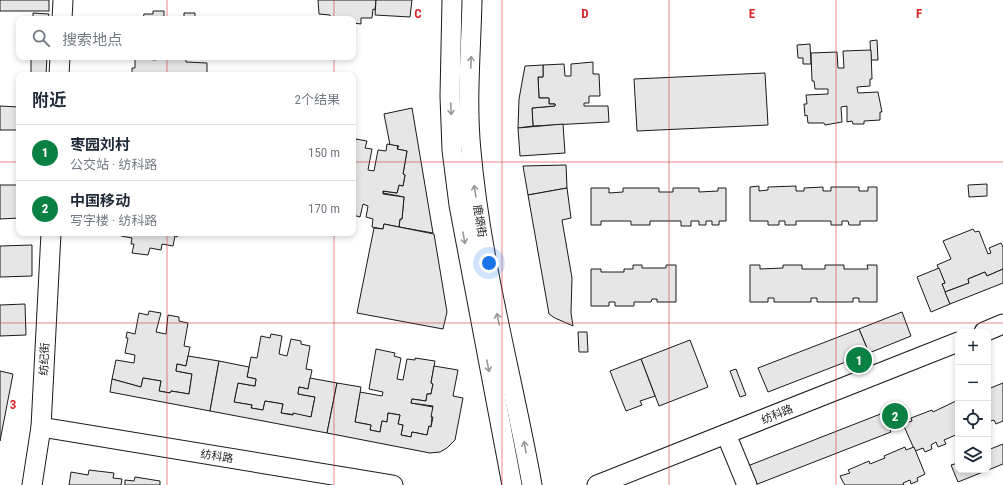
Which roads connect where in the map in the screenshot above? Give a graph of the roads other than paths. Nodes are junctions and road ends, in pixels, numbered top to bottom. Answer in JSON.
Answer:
{"nodes":[{"id":1,"x":63,"y":0,"type":"edge"},
{"id":2,"x":452,"y":0,"type":"edge"},
{"id":3,"x":472,"y":0,"type":"edge"},
{"id":4,"x":62,"y":16,"type":"edge"},
{"id":5,"x":60,"y":60,"type":"edge"},
{"id":6,"x":59,"y":72,"type":"edge"},
{"id":7,"x":51,"y":236,"type":"edge"},
{"id":8,"x":1003,"y":324,"type":"edge"},
{"id":9,"x":991,"y":329,"type":"edge"},
{"id":10,"x":955,"y":343,"type":"edge"},
{"id":11,"x":41,"y":427,"type":"junction"},
{"id":12,"x":726,"y":434,"type":"junction"},
{"id":13,"x":32,"y":485,"type":"edge"},
{"id":14,"x":393,"y":485,"type":"edge"},
{"id":15,"x":512,"y":485,"type":"edge"},
{"id":16,"x":532,"y":485,"type":"edge"},
{"id":17,"x":597,"y":485,"type":"edge"},
{"id":18,"x":747,"y":485,"type":"edge"}],
"edges":[{"from":1,"to":4,"type":"street"},
{"from":2,"to":15,"type":"street","name":"鹿塬街","one_way":true},
{"from":16,"to":3,"type":"street","name":"鹿塬街","one_way":true},
{"from":5,"to":6,"type":"street"},
{"from":7,"to":11,"type":"street","name":"纺纪街"},
{"from":8,"to":9,"type":"street"},
{"from":10,"to":12,"type":"street","name":"纺科路"},
{"from":11,"to":13,"type":"street","name":"纺纪街"},
{"from":11,"to":14,"type":"street","name":"纺科路"},
{"from":12,"to":17,"type":"street","name":"纺科路"},
{"from":12,"to":18,"type":"street"}]}
